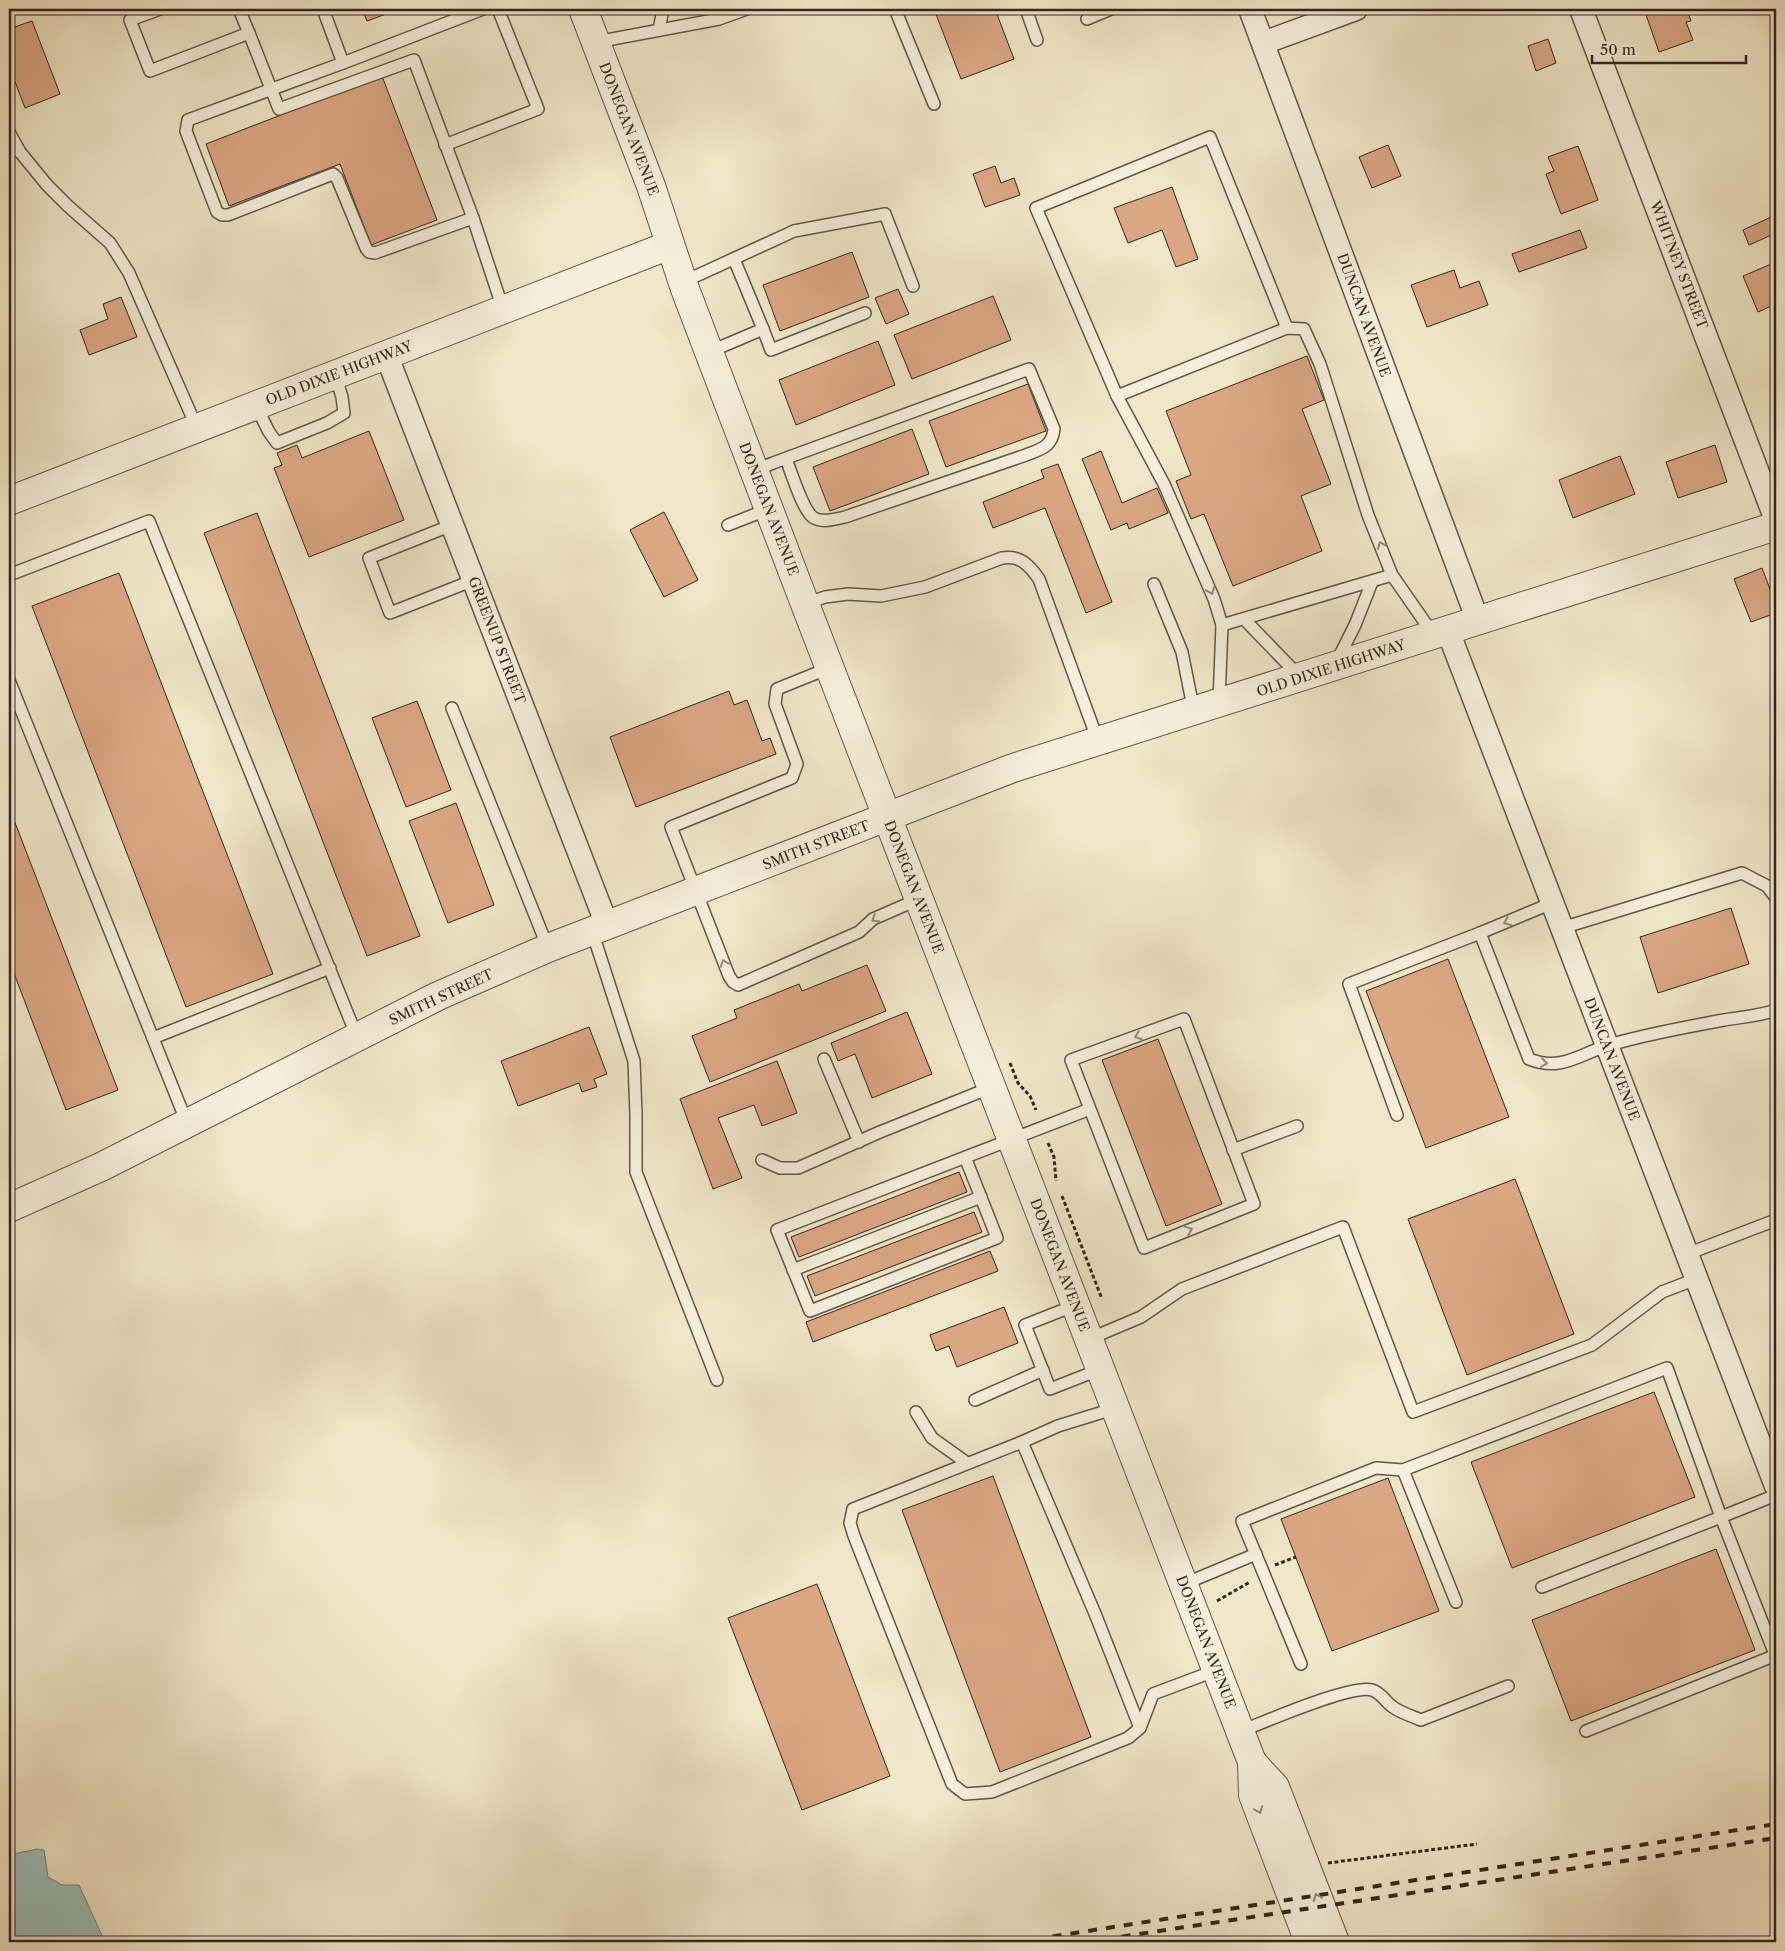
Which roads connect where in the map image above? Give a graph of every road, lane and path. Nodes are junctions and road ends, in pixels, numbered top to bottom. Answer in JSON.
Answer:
{"nodes":[{"id":1,"x":160,"y":9,"type":"edge"},
{"id":2,"x":239,"y":9,"type":"edge"},
{"id":3,"x":324,"y":9,"type":"edge"},
{"id":4,"x":483,"y":9,"type":"edge"},
{"id":5,"x":498,"y":9,"type":"edge"},
{"id":6,"x":583,"y":9,"type":"edge"},
{"id":7,"x":663,"y":9,"type":"edge"},
{"id":8,"x":746,"y":9,"type":"edge"},
{"id":9,"x":895,"y":9,"type":"edge"},
{"id":10,"x":1026,"y":9,"type":"edge"},
{"id":11,"x":1111,"y":9,"type":"edge"},
{"id":12,"x":1250,"y":9,"type":"edge"},
{"id":13,"x":1356,"y":9,"type":"edge"},
{"id":14,"x":1581,"y":9,"type":"edge"},
{"id":15,"x":1087,"y":18,"type":"dead end"},
{"id":16,"x":659,"y":30,"type":"junction"},
{"id":17,"x":249,"y":33,"type":"junction"},
{"id":18,"x":1037,"y":40,"type":"dead end"},
{"id":19,"x":596,"y":42,"type":"junction"},
{"id":20,"x":1264,"y":43,"type":"junction"},
{"id":21,"x":343,"y":63,"type":"junction"},
{"id":22,"x":271,"y":90,"type":"junction"},
{"id":23,"x":934,"y":104,"type":"dead end"},
{"id":24,"x":9,"y":132,"type":"edge"},
{"id":25,"x":445,"y":145,"type":"junction"},
{"id":26,"x":474,"y":218,"type":"junction"},
{"id":27,"x":670,"y":245,"type":"junction"},
{"id":28,"x":734,"y":259,"type":"junction"},
{"id":29,"x":683,"y":282,"type":"junction"},
{"id":30,"x":913,"y":286,"type":"dead end"},
{"id":31,"x":503,"y":309,"type":"junction"},
{"id":32,"x":865,"y":313,"type":"dead end"},
{"id":33,"x":1287,"y":328,"type":"junction"},
{"id":34,"x":763,"y":329,"type":"junction"},
{"id":35,"x":709,"y":352,"type":"junction"},
{"id":36,"x":386,"y":354,"type":"junction"},
{"id":37,"x":335,"y":374,"type":"junction"},
{"id":38,"x":1117,"y":396,"type":"junction"},
{"id":39,"x":256,"y":405,"type":"junction"},
{"id":40,"x":197,"y":428,"type":"junction"},
{"id":41,"x":786,"y":458,"type":"junction"},
{"id":42,"x":754,"y":471,"type":"junction"},
{"id":43,"x":9,"y":501,"type":"edge"},
{"id":44,"x":769,"y":510,"type":"junction"},
{"id":45,"x":1776,"y":520,"type":"edge"},
{"id":46,"x":452,"y":525,"type":"junction"},
{"id":47,"x":728,"y":525,"type":"dead end"},
{"id":48,"x":1776,"y":526,"type":"edge"},
{"id":49,"x":9,"y":575,"type":"edge"},
{"id":50,"x":1392,"y":575,"type":"junction"},
{"id":51,"x":474,"y":580,"type":"junction"},
{"id":52,"x":1372,"y":582,"type":"junction"},
{"id":53,"x":1154,"y":584,"type":"dead end"},
{"id":54,"x":805,"y":604,"type":"junction"},
{"id":55,"x":1244,"y":619,"type":"junction"},
{"id":56,"x":1478,"y":621,"type":"junction"},
{"id":57,"x":1222,"y":625,"type":"junction"},
{"id":58,"x":1441,"y":634,"type":"junction"},
{"id":59,"x":1334,"y":667,"type":"junction"},
{"id":60,"x":830,"y":668,"type":"junction"},
{"id":61,"x":1301,"y":678,"type":"junction"},
{"id":62,"x":9,"y":680,"type":"edge"},
{"id":63,"x":452,"y":708,"type":"dead end"},
{"id":64,"x":1207,"y":708,"type":"junction"},
{"id":65,"x":1098,"y":742,"type":"junction"},
{"id":66,"x":888,"y":817,"type":"junction"},
{"id":67,"x":696,"y":891,"type":"junction"},
{"id":68,"x":1776,"y":898,"type":"edge"},
{"id":69,"x":919,"y":899,"type":"junction"},
{"id":70,"x":1552,"y":903,"type":"junction"},
{"id":71,"x":600,"y":928,"type":"junction"},
{"id":72,"x":1562,"y":928,"type":"junction"},
{"id":73,"x":1480,"y":933,"type":"junction"},
{"id":74,"x":548,"y":948,"type":"junction"},
{"id":75,"x":330,"y":968,"type":"junction"},
{"id":76,"x":1776,"y":1010,"type":"edge"},
{"id":77,"x":357,"y":1037,"type":"junction"},
{"id":78,"x":153,"y":1038,"type":"junction"},
{"id":79,"x":1607,"y":1046,"type":"junction"},
{"id":80,"x":1007,"y":1056,"type":"dead end"},
{"id":81,"x":824,"y":1059,"type":"dead end"},
{"id":82,"x":992,"y":1087,"type":"junction"},
{"id":83,"x":1090,"y":1109,"type":"junction"},
{"id":84,"x":1036,"y":1110,"type":"dead end"},
{"id":85,"x":1397,"y":1114,"type":"dead end"},
{"id":86,"x":187,"y":1123,"type":"junction"},
{"id":87,"x":1297,"y":1126,"type":"dead end"},
{"id":88,"x":1012,"y":1138,"type":"junction"},
{"id":89,"x":859,"y":1142,"type":"junction"},
{"id":90,"x":1048,"y":1144,"type":"dead end"},
{"id":91,"x":1234,"y":1150,"type":"junction"},
{"id":92,"x":965,"y":1157,"type":"junction"},
{"id":93,"x":762,"y":1160,"type":"dead end"},
{"id":94,"x":981,"y":1197,"type":"junction"},
{"id":95,"x":9,"y":1208,"type":"edge"},
{"id":96,"x":1776,"y":1220,"type":"edge"},
{"id":97,"x":1687,"y":1254,"type":"junction"},
{"id":98,"x":793,"y":1270,"type":"junction"},
{"id":99,"x":1696,"y":1279,"type":"junction"},
{"id":100,"x":1102,"y":1299,"type":"dead end"},
{"id":101,"x":1076,"y":1305,"type":"junction"},
{"id":102,"x":1089,"y":1339,"type":"junction"},
{"id":103,"x":1101,"y":1369,"type":"junction"},
{"id":104,"x":1043,"y":1370,"type":"junction"},
{"id":105,"x":717,"y":1380,"type":"dead end"},
{"id":106,"x":974,"y":1400,"type":"dead end"},
{"id":107,"x":1116,"y":1408,"type":"junction"},
{"id":108,"x":916,"y":1412,"type":"dead end"},
{"id":109,"x":1022,"y":1442,"type":"junction"},
{"id":110,"x":967,"y":1463,"type":"junction"},
{"id":111,"x":1403,"y":1470,"type":"junction"},
{"id":112,"x":1776,"y":1486,"type":"edge"},
{"id":113,"x":1776,"y":1495,"type":"edge"},
{"id":114,"x":1721,"y":1516,"type":"junction"},
{"id":115,"x":1256,"y":1554,"type":"junction"},
{"id":116,"x":1184,"y":1584,"type":"junction"},
{"id":117,"x":1542,"y":1587,"type":"dead end"},
{"id":118,"x":1456,"y":1602,"type":"dead end"},
{"id":119,"x":1776,"y":1656,"type":"edge"},
{"id":120,"x":1301,"y":1664,"type":"dead end"},
{"id":121,"x":1217,"y":1670,"type":"junction"},
{"id":122,"x":1508,"y":1686,"type":"dead end"},
{"id":123,"x":1140,"y":1728,"type":"junction"},
{"id":124,"x":1240,"y":1731,"type":"junction"},
{"id":125,"x":1586,"y":1731,"type":"dead end"},
{"id":126,"x":1252,"y":1762,"type":"junction"},
{"id":127,"x":1477,"y":1844,"type":"dead end"},
{"id":128,"x":1306,"y":1866,"type":"junction"},
{"id":129,"x":1309,"y":1942,"type":"edge"},
{"id":130,"x":1335,"y":1942,"type":"edge"}],
"edges":[{"from":1,"to":17,"type":"lane"},
{"from":2,"to":17,"type":"lane"},
{"from":3,"to":21,"type":"lane"},
{"from":4,"to":21,"type":"lane"},
{"from":5,"to":25,"type":"lane"},
{"from":6,"to":19,"type":"street","name":"DONEGAN AVENUE"},
{"from":7,"to":16,"type":"lane"},
{"from":8,"to":16,"type":"lane"},
{"from":9,"to":23,"type":"lane"},
{"from":10,"to":18,"type":"lane"},
{"from":11,"to":15,"type":"lane"},
{"from":12,"to":20,"type":"street","name":"DUNCAN AVENUE"},
{"from":13,"to":20,"type":"street"},
{"from":14,"to":45,"type":"street","name":"WHITNEY STREET"},
{"from":16,"to":19,"type":"lane"},
{"from":17,"to":22,"type":"lane"},
{"from":19,"to":27,"type":"street","name":"DONEGAN AVENUE"},
{"from":20,"to":56,"type":"street","name":"DUNCAN AVENUE"},
{"from":21,"to":22,"type":"lane"},
{"from":22,"to":25,"type":"lane"},
{"from":22,"to":26,"type":"lane"},
{"from":24,"to":40,"type":"lane"},
{"from":25,"to":26,"type":"lane"},
{"from":26,"to":31,"type":"lane"},
{"from":27,"to":29,"type":"street","name":"DONEGAN AVENUE"},
{"from":27,"to":31,"type":"street","name":"OLD DIXIE HIGHWAY"},
{"from":28,"to":29,"type":"lane"},
{"from":28,"to":30,"type":"lane"},
{"from":28,"to":34,"type":"lane"},
{"from":29,"to":35,"type":"street","name":"DONEGAN AVENUE"},
{"from":31,"to":36,"type":"street","name":"OLD DIXIE HIGHWAY"},
{"from":32,"to":34,"type":"lane"},
{"from":33,"to":38,"type":"lane"},
{"from":33,"to":38,"type":"lane"},
{"from":50,"to":33,"type":"lane","one_way":true},
{"from":34,"to":35,"type":"lane"},
{"from":35,"to":42,"type":"street","name":"DONEGAN AVENUE"},
{"from":36,"to":37,"type":"street","name":"OLD DIXIE HIGHWAY"},
{"from":36,"to":46,"type":"street","name":"GREENUP STREET"},
{"from":37,"to":39,"type":"street","name":"OLD DIXIE HIGHWAY"},
{"from":37,"to":39,"type":"lane"},
{"from":38,"to":57,"type":"lane","one_way":true},
{"from":39,"to":40,"type":"street","name":"OLD DIXIE HIGHWAY"},
{"from":40,"to":43,"type":"street","name":"OLD DIXIE HIGHWAY"},
{"from":41,"to":41,"type":"lane"},
{"from":41,"to":42,"type":"lane"},
{"from":42,"to":44,"type":"street","name":"DONEGAN AVENUE"},
{"from":44,"to":47,"type":"lane"},
{"from":44,"to":54,"type":"street","name":"DONEGAN AVENUE"},
{"from":46,"to":51,"type":"street","name":"GREENUP STREET"},
{"from":46,"to":51,"type":"lane"},
{"from":48,"to":56,"type":"street","name":"OLD DIXIE HIGHWAY"},
{"from":49,"to":75,"type":"lane"},
{"from":50,"to":52,"type":"lane"},
{"from":50,"to":58,"type":"lane"},
{"from":51,"to":71,"type":"street","name":"GREENUP STREET"},
{"from":52,"to":55,"type":"lane"},
{"from":52,"to":59,"type":"lane"},
{"from":53,"to":64,"type":"lane"},
{"from":54,"to":60,"type":"street","name":"DONEGAN AVENUE"},
{"from":54,"to":65,"type":"lane"},
{"from":55,"to":57,"type":"lane"},
{"from":55,"to":61,"type":"lane"},
{"from":56,"to":58,"type":"street","name":"OLD DIXIE HIGHWAY"},
{"from":57,"to":64,"type":"lane"},
{"from":58,"to":59,"type":"street","name":"OLD DIXIE HIGHWAY"},
{"from":58,"to":70,"type":"street","name":"DUNCAN AVENUE"},
{"from":59,"to":61,"type":"street","name":"OLD DIXIE HIGHWAY"},
{"from":60,"to":66,"type":"street","name":"DONEGAN AVENUE"},
{"from":60,"to":67,"type":"lane"},
{"from":61,"to":64,"type":"street","name":"OLD DIXIE HIGHWAY"},
{"from":62,"to":78,"type":"lane"},
{"from":63,"to":74,"type":"lane"},
{"from":64,"to":65,"type":"street","name":"OLD DIXIE HIGHWAY"},
{"from":65,"to":66,"type":"street","name":"OLD DIXIE HIGHWAY"},
{"from":66,"to":67,"type":"street","name":"SMITH STREET"},
{"from":66,"to":69,"type":"street","name":"DONEGAN AVENUE"},
{"from":69,"to":67,"type":"lane","one_way":true},
{"from":67,"to":71,"type":"street","name":"SMITH STREET"},
{"from":68,"to":72,"type":"lane"},
{"from":69,"to":82,"type":"street","name":"DONEGAN AVENUE"},
{"from":70,"to":72,"type":"street","name":"DUNCAN AVENUE"},
{"from":70,"to":73,"type":"lane","one_way":true},
{"from":71,"to":74,"type":"street","name":"SMITH STREET"},
{"from":71,"to":105,"type":"lane"},
{"from":72,"to":79,"type":"street","name":"DUNCAN AVENUE"},
{"from":73,"to":79,"type":"lane","one_way":true},
{"from":73,"to":85,"type":"lane"},
{"from":74,"to":77,"type":"street","name":"SMITH STREET"},
{"from":75,"to":77,"type":"lane"},
{"from":75,"to":78,"type":"lane"},
{"from":76,"to":79,"type":"lane"},
{"from":77,"to":86,"type":"street","name":"SMITH STREET"},
{"from":78,"to":86,"type":"lane"},
{"from":79,"to":97,"type":"street","name":"DUNCAN AVENUE"},
{"from":80,"to":84,"type":"path"},
{"from":81,"to":89,"type":"lane"},
{"from":82,"to":88,"type":"street","name":"DONEGAN AVENUE"},
{"from":82,"to":89,"type":"lane"},
{"from":83,"to":88,"type":"lane"},
{"from":91,"to":83,"type":"lane","one_way":true},
{"from":83,"to":91,"type":"lane","one_way":true},
{"from":86,"to":95,"type":"street","name":"SMITH STREET"},
{"from":87,"to":91,"type":"lane"},
{"from":88,"to":92,"type":"lane"},
{"from":88,"to":101,"type":"street","name":"DONEGAN AVENUE"},
{"from":89,"to":93,"type":"lane"},
{"from":90,"to":100,"type":"path"},
{"from":92,"to":94,"type":"lane"},
{"from":92,"to":98,"type":"lane"},
{"from":94,"to":98,"type":"lane"},
{"from":94,"to":98,"type":"lane"},
{"from":96,"to":97,"type":"lane"},
{"from":97,"to":99,"type":"street","name":"DUNCAN AVENUE"},
{"from":99,"to":102,"type":"lane"},
{"from":99,"to":112,"type":"street","name":"DUNCAN AVENUE"},
{"from":101,"to":102,"type":"street","name":"DONEGAN AVENUE"},
{"from":101,"to":104,"type":"lane"},
{"from":102,"to":103,"type":"street","name":"DONEGAN AVENUE"},
{"from":103,"to":104,"type":"lane"},
{"from":103,"to":107,"type":"street","name":"DONEGAN AVENUE"},
{"from":104,"to":106,"type":"lane"},
{"from":107,"to":109,"type":"lane"},
{"from":107,"to":116,"type":"street","name":"DONEGAN AVENUE"},
{"from":108,"to":110,"type":"lane"},
{"from":109,"to":110,"type":"lane"},
{"from":109,"to":123,"type":"lane"},
{"from":110,"to":123,"type":"lane"},
{"from":111,"to":114,"type":"lane"},
{"from":111,"to":115,"type":"lane"},
{"from":111,"to":118,"type":"lane"},
{"from":113,"to":114,"type":"lane"},
{"from":114,"to":117,"type":"lane"},
{"from":114,"to":119,"type":"lane"},
{"from":115,"to":116,"type":"lane"},
{"from":115,"to":120,"type":"lane"},
{"from":116,"to":121,"type":"street","name":"DONEGAN AVENUE"},
{"from":119,"to":125,"type":"lane"},
{"from":121,"to":123,"type":"lane"},
{"from":121,"to":124,"type":"street","name":"DONEGAN AVENUE"},
{"from":122,"to":124,"type":"lane"},
{"from":124,"to":126,"type":"street","name":"DONEGAN AVENUE"},
{"from":126,"to":128,"type":"street","name":"DONEGAN AVENUE"},
{"from":126,"to":129,"type":"street","name":"DONEGAN AVENUE","one_way":true},
{"from":127,"to":128,"type":"path"},
{"from":130,"to":128,"type":"street","name":"DONEGAN AVENUE","one_way":true}]}
